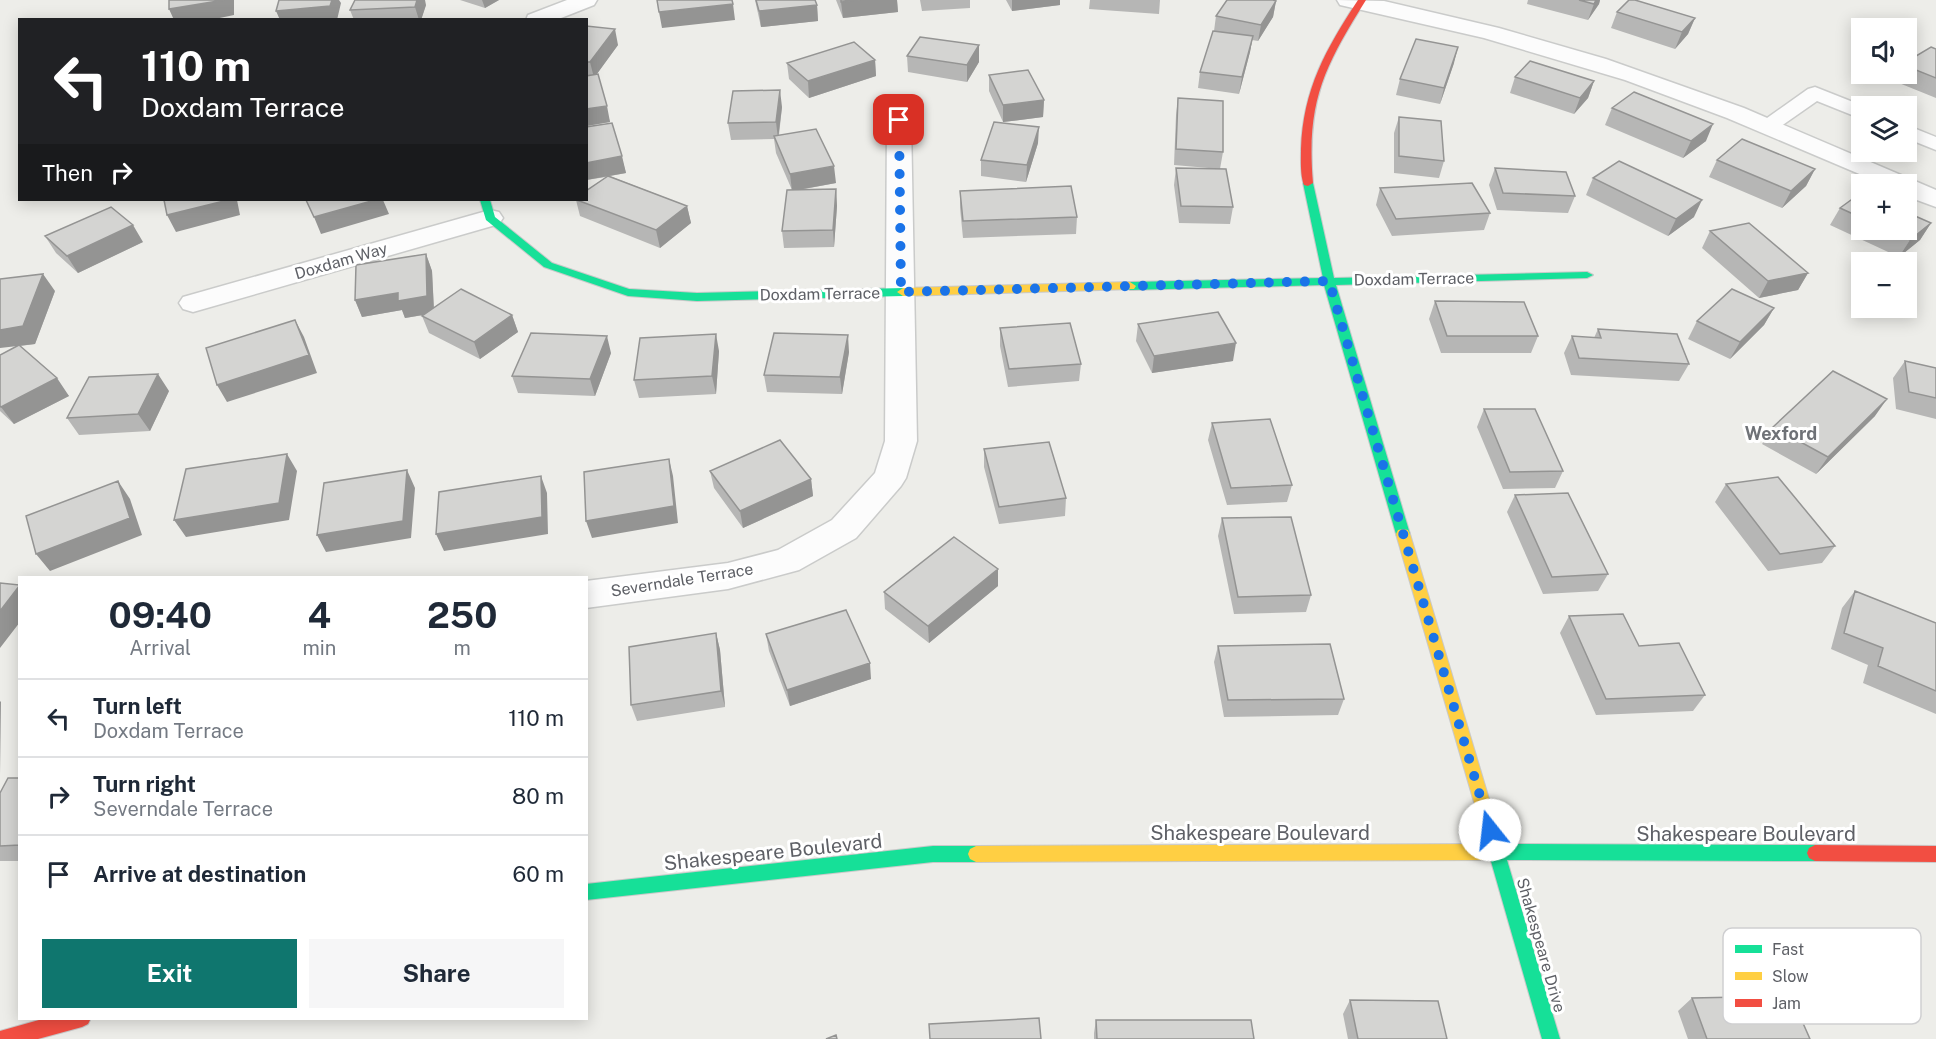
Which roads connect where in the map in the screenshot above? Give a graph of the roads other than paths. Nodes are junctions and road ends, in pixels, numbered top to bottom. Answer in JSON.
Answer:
{"nodes":[{"id":1,"x":586,"y":0,"type":"edge"},
{"id":2,"x":1357,"y":1,"type":"edge"},
{"id":3,"x":541,"y":18,"type":"edge"},
{"id":4,"x":1851,"y":108,"type":"edge"},
{"id":5,"x":899,"y":120,"type":"dead end"},
{"id":6,"x":1767,"y":127,"type":"junction"},
{"id":7,"x":1917,"y":136,"type":"edge"},
{"id":8,"x":1936,"y":144,"type":"edge"},
{"id":9,"x":1879,"y":174,"type":"edge"},
{"id":10,"x":1917,"y":190,"type":"edge"},
{"id":11,"x":1936,"y":199,"type":"edge"},
{"id":12,"x":488,"y":209,"type":"edge"},
{"id":13,"x":1587,"y":276,"type":"dead end"},
{"id":14,"x":1329,"y":281,"type":"junction"},
{"id":15,"x":901,"y":292,"type":"junction"},
{"id":16,"x":193,"y":303,"type":"dead end"},
{"id":17,"x":588,"y":595,"type":"edge"},
{"id":18,"x":1496,"y":852,"type":"junction"},
{"id":19,"x":1936,"y":854,"type":"edge"},
{"id":20,"x":588,"y":892,"type":"edge"},
{"id":21,"x":75,"y":1020,"type":"edge"},
{"id":22,"x":4,"y":1039,"type":"edge"},
{"id":23,"x":1551,"y":1039,"type":"edge"}],
"edges":[{"from":1,"to":3,"type":"street"},
{"from":2,"to":6,"type":"street"},
{"from":2,"to":14,"type":"street","name":"Shakespeare Drive"},
{"from":4,"to":6,"type":"lane"},
{"from":5,"to":15,"type":"street","name":"Severndale Terrace"},
{"from":6,"to":9,"type":"street"},
{"from":7,"to":8,"type":"lane"},
{"from":10,"to":11,"type":"street"},
{"from":12,"to":15,"type":"street","name":"Doxdam Terrace"},
{"from":12,"to":16,"type":"street","name":"Doxdam Way"},
{"from":13,"to":14,"type":"street","name":"Doxdam Terrace"},
{"from":14,"to":15,"type":"street","name":"Doxdam Terrace"},
{"from":14,"to":18,"type":"street","name":"Shakespeare Drive"},
{"from":15,"to":17,"type":"street","name":"Severndale Terrace"},
{"from":18,"to":19,"type":"street","name":"Shakespeare Boulevard"},
{"from":18,"to":20,"type":"street","name":"Shakespeare Boulevard"},
{"from":18,"to":23,"type":"street","name":"Shakespeare Drive"},
{"from":21,"to":22,"type":"street"}]}
